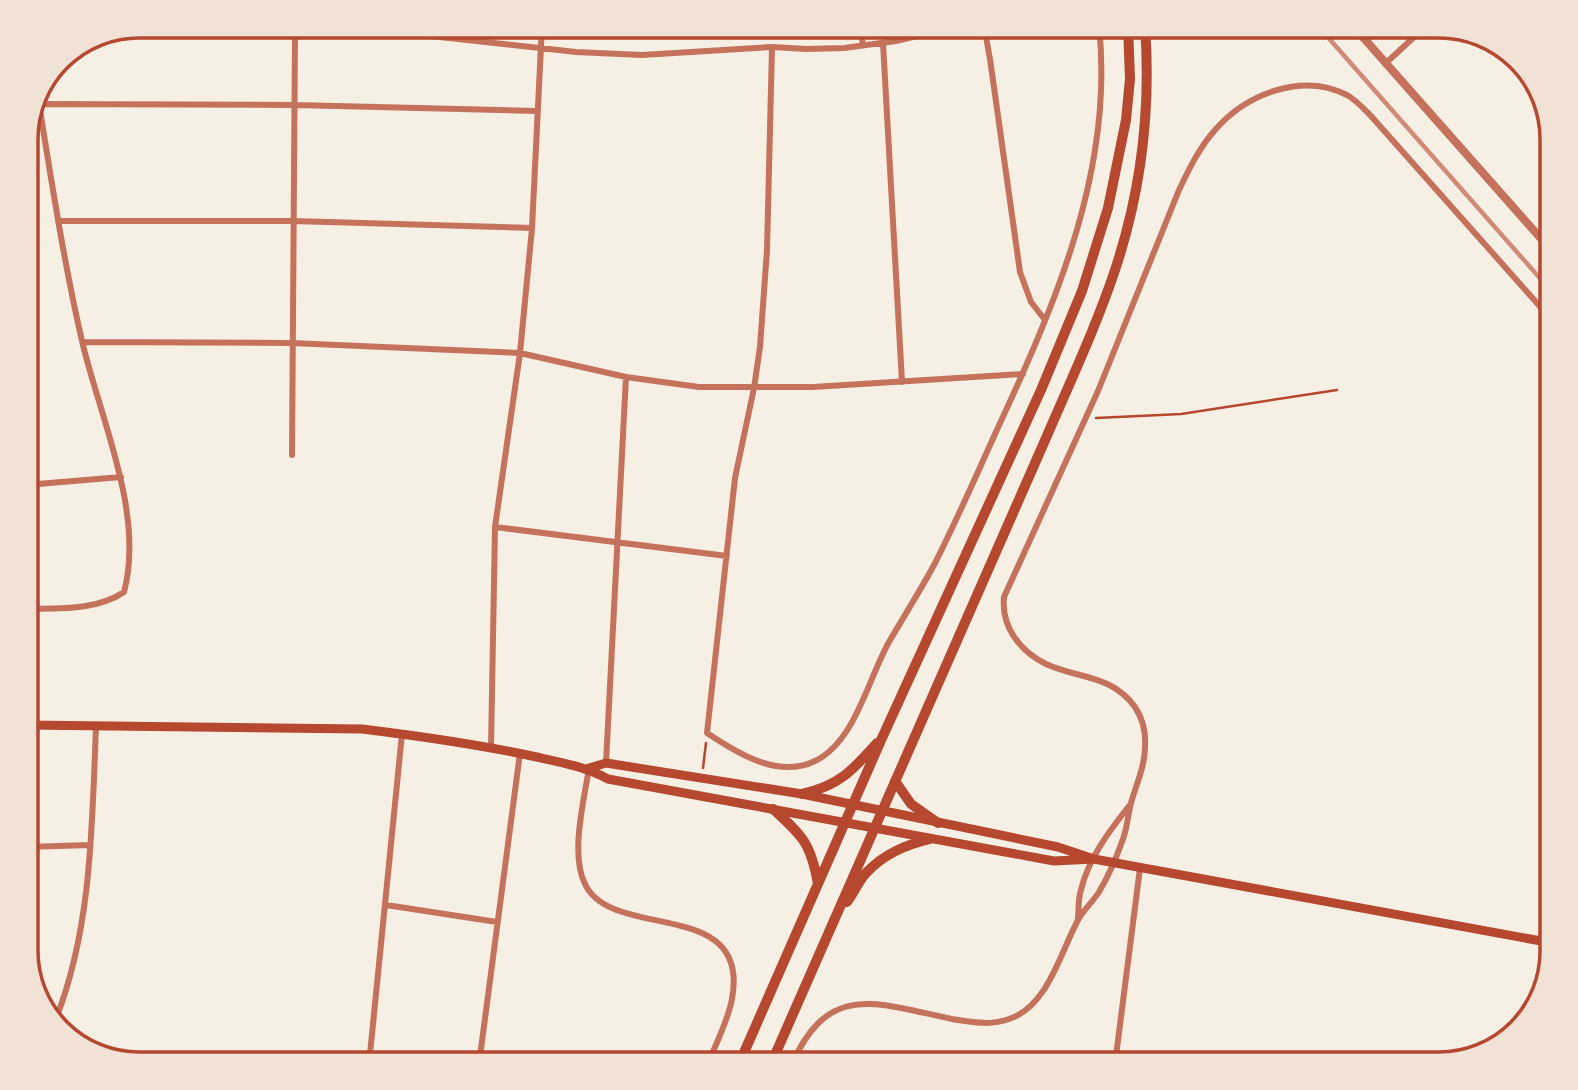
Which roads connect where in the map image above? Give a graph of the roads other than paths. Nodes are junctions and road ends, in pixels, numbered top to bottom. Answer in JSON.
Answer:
{"nodes":[{"id":1,"x":295,"y":39,"type":"edge"},
{"id":2,"x":471,"y":39,"type":"edge"},
{"id":3,"x":541,"y":39,"type":"edge"},
{"id":4,"x":862,"y":39,"type":"edge"},
{"id":5,"x":901,"y":39,"type":"edge"},
{"id":6,"x":986,"y":39,"type":"edge"},
{"id":7,"x":1100,"y":39,"type":"edge"},
{"id":8,"x":1128,"y":39,"type":"edge"},
{"id":9,"x":1146,"y":39,"type":"edge"},
{"id":10,"x":1365,"y":39,"type":"edge"},
{"id":11,"x":1412,"y":39,"type":"edge"},
{"id":12,"x":883,"y":43,"type":"junction"},
{"id":13,"x":863,"y":45,"type":"junction"},
{"id":14,"x":772,"y":47,"type":"junction"},
{"id":15,"x":540,"y":48,"type":"junction"},
{"id":16,"x":1386,"y":63,"type":"junction"},
{"id":17,"x":46,"y":104,"type":"edge"},
{"id":18,"x":295,"y":105,"type":"junction"},
{"id":19,"x":536,"y":111,"type":"junction"},
{"id":20,"x":42,"y":115,"type":"edge"},
{"id":21,"x":58,"y":221,"type":"junction"},
{"id":22,"x":293,"y":221,"type":"junction"},
{"id":23,"x":532,"y":228,"type":"junction"},
{"id":24,"x":1540,"y":236,"type":"edge"},
{"id":25,"x":1540,"y":307,"type":"edge"},
{"id":26,"x":1045,"y":320,"type":"junction"},
{"id":27,"x":83,"y":342,"type":"junction"},
{"id":28,"x":291,"y":344,"type":"junction"},
{"id":29,"x":520,"y":353,"type":"junction"},
{"id":30,"x":1023,"y":374,"type":"junction"},
{"id":31,"x":626,"y":377,"type":"junction"},
{"id":32,"x":902,"y":382,"type":"junction"},
{"id":33,"x":754,"y":388,"type":"junction"},
{"id":34,"x":292,"y":455,"type":"dead end"},
{"id":35,"x":121,"y":477,"type":"junction"},
{"id":36,"x":39,"y":484,"type":"edge"},
{"id":37,"x":495,"y":527,"type":"junction"},
{"id":38,"x":618,"y":543,"type":"junction"},
{"id":39,"x":727,"y":556,"type":"junction"},
{"id":40,"x":39,"y":608,"type":"edge"},
{"id":41,"x":39,"y":725,"type":"edge"},
{"id":42,"x":96,"y":726,"type":"junction"},
{"id":43,"x":401,"y":734,"type":"junction"},
{"id":44,"x":882,"y":738,"type":"junction"},
{"id":45,"x":491,"y":748,"type":"junction"},
{"id":46,"x":520,"y":753,"type":"junction"},
{"id":47,"x":606,"y":764,"type":"junction"},
{"id":48,"x":589,"y":768,"type":"junction"},
{"id":49,"x":895,"y":781,"type":"junction"},
{"id":50,"x":802,"y":794,"type":"junction"},
{"id":51,"x":853,"y":804,"type":"junction"},
{"id":52,"x":1130,"y":805,"type":"junction"},
{"id":53,"x":773,"y":809,"type":"junction"},
{"id":54,"x":882,"y":810,"type":"junction"},
{"id":55,"x":845,"y":822,"type":"junction"},
{"id":56,"x":938,"y":823,"type":"junction"},
{"id":57,"x":874,"y":829,"type":"junction"},
{"id":58,"x":930,"y":839,"type":"junction"},
{"id":59,"x":90,"y":845,"type":"junction"},
{"id":60,"x":39,"y":847,"type":"edge"},
{"id":61,"x":1094,"y":859,"type":"junction"},
{"id":62,"x":1113,"y":863,"type":"junction"},
{"id":63,"x":1140,"y":868,"type":"junction"},
{"id":64,"x":818,"y":884,"type":"junction"},
{"id":65,"x":386,"y":905,"type":"junction"},
{"id":66,"x":837,"y":912,"type":"junction"},
{"id":67,"x":1078,"y":919,"type":"junction"},
{"id":68,"x":497,"y":922,"type":"junction"},
{"id":69,"x":1540,"y":941,"type":"edge"},
{"id":70,"x":59,"y":1011,"type":"edge"},
{"id":71,"x":370,"y":1052,"type":"edge"},
{"id":72,"x":481,"y":1052,"type":"edge"},
{"id":73,"x":712,"y":1052,"type":"edge"},
{"id":74,"x":744,"y":1052,"type":"edge"},
{"id":75,"x":776,"y":1052,"type":"edge"},
{"id":76,"x":798,"y":1052,"type":"edge"},
{"id":77,"x":1117,"y":1052,"type":"edge"}],
"edges":[{"from":1,"to":18,"type":"street"},
{"from":2,"to":15,"type":"street"},
{"from":3,"to":15,"type":"street"},
{"from":4,"to":13,"type":"street"},
{"from":5,"to":12,"type":"street"},
{"from":6,"to":26,"type":"street"},
{"from":7,"to":26,"type":"street"},
{"from":8,"to":44,"type":"main road"},
{"from":9,"to":49,"type":"main road"},
{"from":10,"to":16,"type":"street"},
{"from":11,"to":16,"type":"street"},
{"from":12,"to":13,"type":"street"},
{"from":12,"to":32,"type":"street"},
{"from":13,"to":14,"type":"street"},
{"from":14,"to":15,"type":"street"},
{"from":14,"to":33,"type":"street"},
{"from":15,"to":19,"type":"street"},
{"from":16,"to":24,"type":"street"},
{"from":17,"to":18,"type":"street"},
{"from":18,"to":19,"type":"street"},
{"from":18,"to":22,"type":"street"},
{"from":19,"to":23,"type":"street"},
{"from":20,"to":21,"type":"street"},
{"from":21,"to":22,"type":"street"},
{"from":21,"to":27,"type":"street"},
{"from":22,"to":23,"type":"street"},
{"from":22,"to":28,"type":"street"},
{"from":23,"to":29,"type":"street"},
{"from":25,"to":52,"type":"street"},
{"from":26,"to":30,"type":"street"},
{"from":27,"to":28,"type":"street"},
{"from":27,"to":35,"type":"street"},
{"from":28,"to":29,"type":"street"},
{"from":28,"to":34,"type":"street"},
{"from":29,"to":31,"type":"street"},
{"from":29,"to":37,"type":"street"},
{"from":30,"to":32,"type":"street"},
{"from":30,"to":39,"type":"street"},
{"from":31,"to":33,"type":"street"},
{"from":31,"to":38,"type":"street"},
{"from":32,"to":33,"type":"street"},
{"from":33,"to":39,"type":"street"},
{"from":35,"to":36,"type":"street"},
{"from":35,"to":40,"type":"street"},
{"from":37,"to":38,"type":"street"},
{"from":37,"to":45,"type":"street"},
{"from":38,"to":39,"type":"street"},
{"from":38,"to":47,"type":"street"},
{"from":41,"to":42,"type":"main road"},
{"from":42,"to":43,"type":"main road"},
{"from":42,"to":59,"type":"street"},
{"from":43,"to":45,"type":"main road"},
{"from":43,"to":65,"type":"street"},
{"from":44,"to":50,"type":"main road"},
{"from":44,"to":51,"type":"main road"},
{"from":45,"to":46,"type":"main road"},
{"from":46,"to":48,"type":"main road"},
{"from":46,"to":68,"type":"street"},
{"from":47,"to":48,"type":"main road"},
{"from":47,"to":50,"type":"main road"},
{"from":48,"to":53,"type":"main road"},
{"from":48,"to":73,"type":"street"},
{"from":49,"to":54,"type":"main road"},
{"from":49,"to":56,"type":"main road"},
{"from":50,"to":51,"type":"main road"},
{"from":51,"to":54,"type":"main road"},
{"from":51,"to":55,"type":"main road"},
{"from":52,"to":61,"type":"street"},
{"from":52,"to":62,"type":"street"},
{"from":53,"to":55,"type":"main road"},
{"from":53,"to":64,"type":"main road"},
{"from":54,"to":56,"type":"main road"},
{"from":54,"to":57,"type":"main road"},
{"from":55,"to":57,"type":"main road"},
{"from":55,"to":64,"type":"main road"},
{"from":56,"to":61,"type":"main road"},
{"from":57,"to":58,"type":"main road"},
{"from":57,"to":66,"type":"main road"},
{"from":58,"to":61,"type":"main road"},
{"from":58,"to":66,"type":"main road"},
{"from":59,"to":60,"type":"street"},
{"from":59,"to":70,"type":"street"},
{"from":61,"to":62,"type":"main road"},
{"from":61,"to":67,"type":"street"},
{"from":62,"to":63,"type":"main road"},
{"from":62,"to":67,"type":"street"},
{"from":63,"to":69,"type":"main road"},
{"from":63,"to":77,"type":"street"},
{"from":64,"to":74,"type":"main road"},
{"from":65,"to":68,"type":"street"},
{"from":65,"to":71,"type":"street"},
{"from":66,"to":75,"type":"main road"},
{"from":67,"to":76,"type":"street"},
{"from":68,"to":72,"type":"street"}]}
